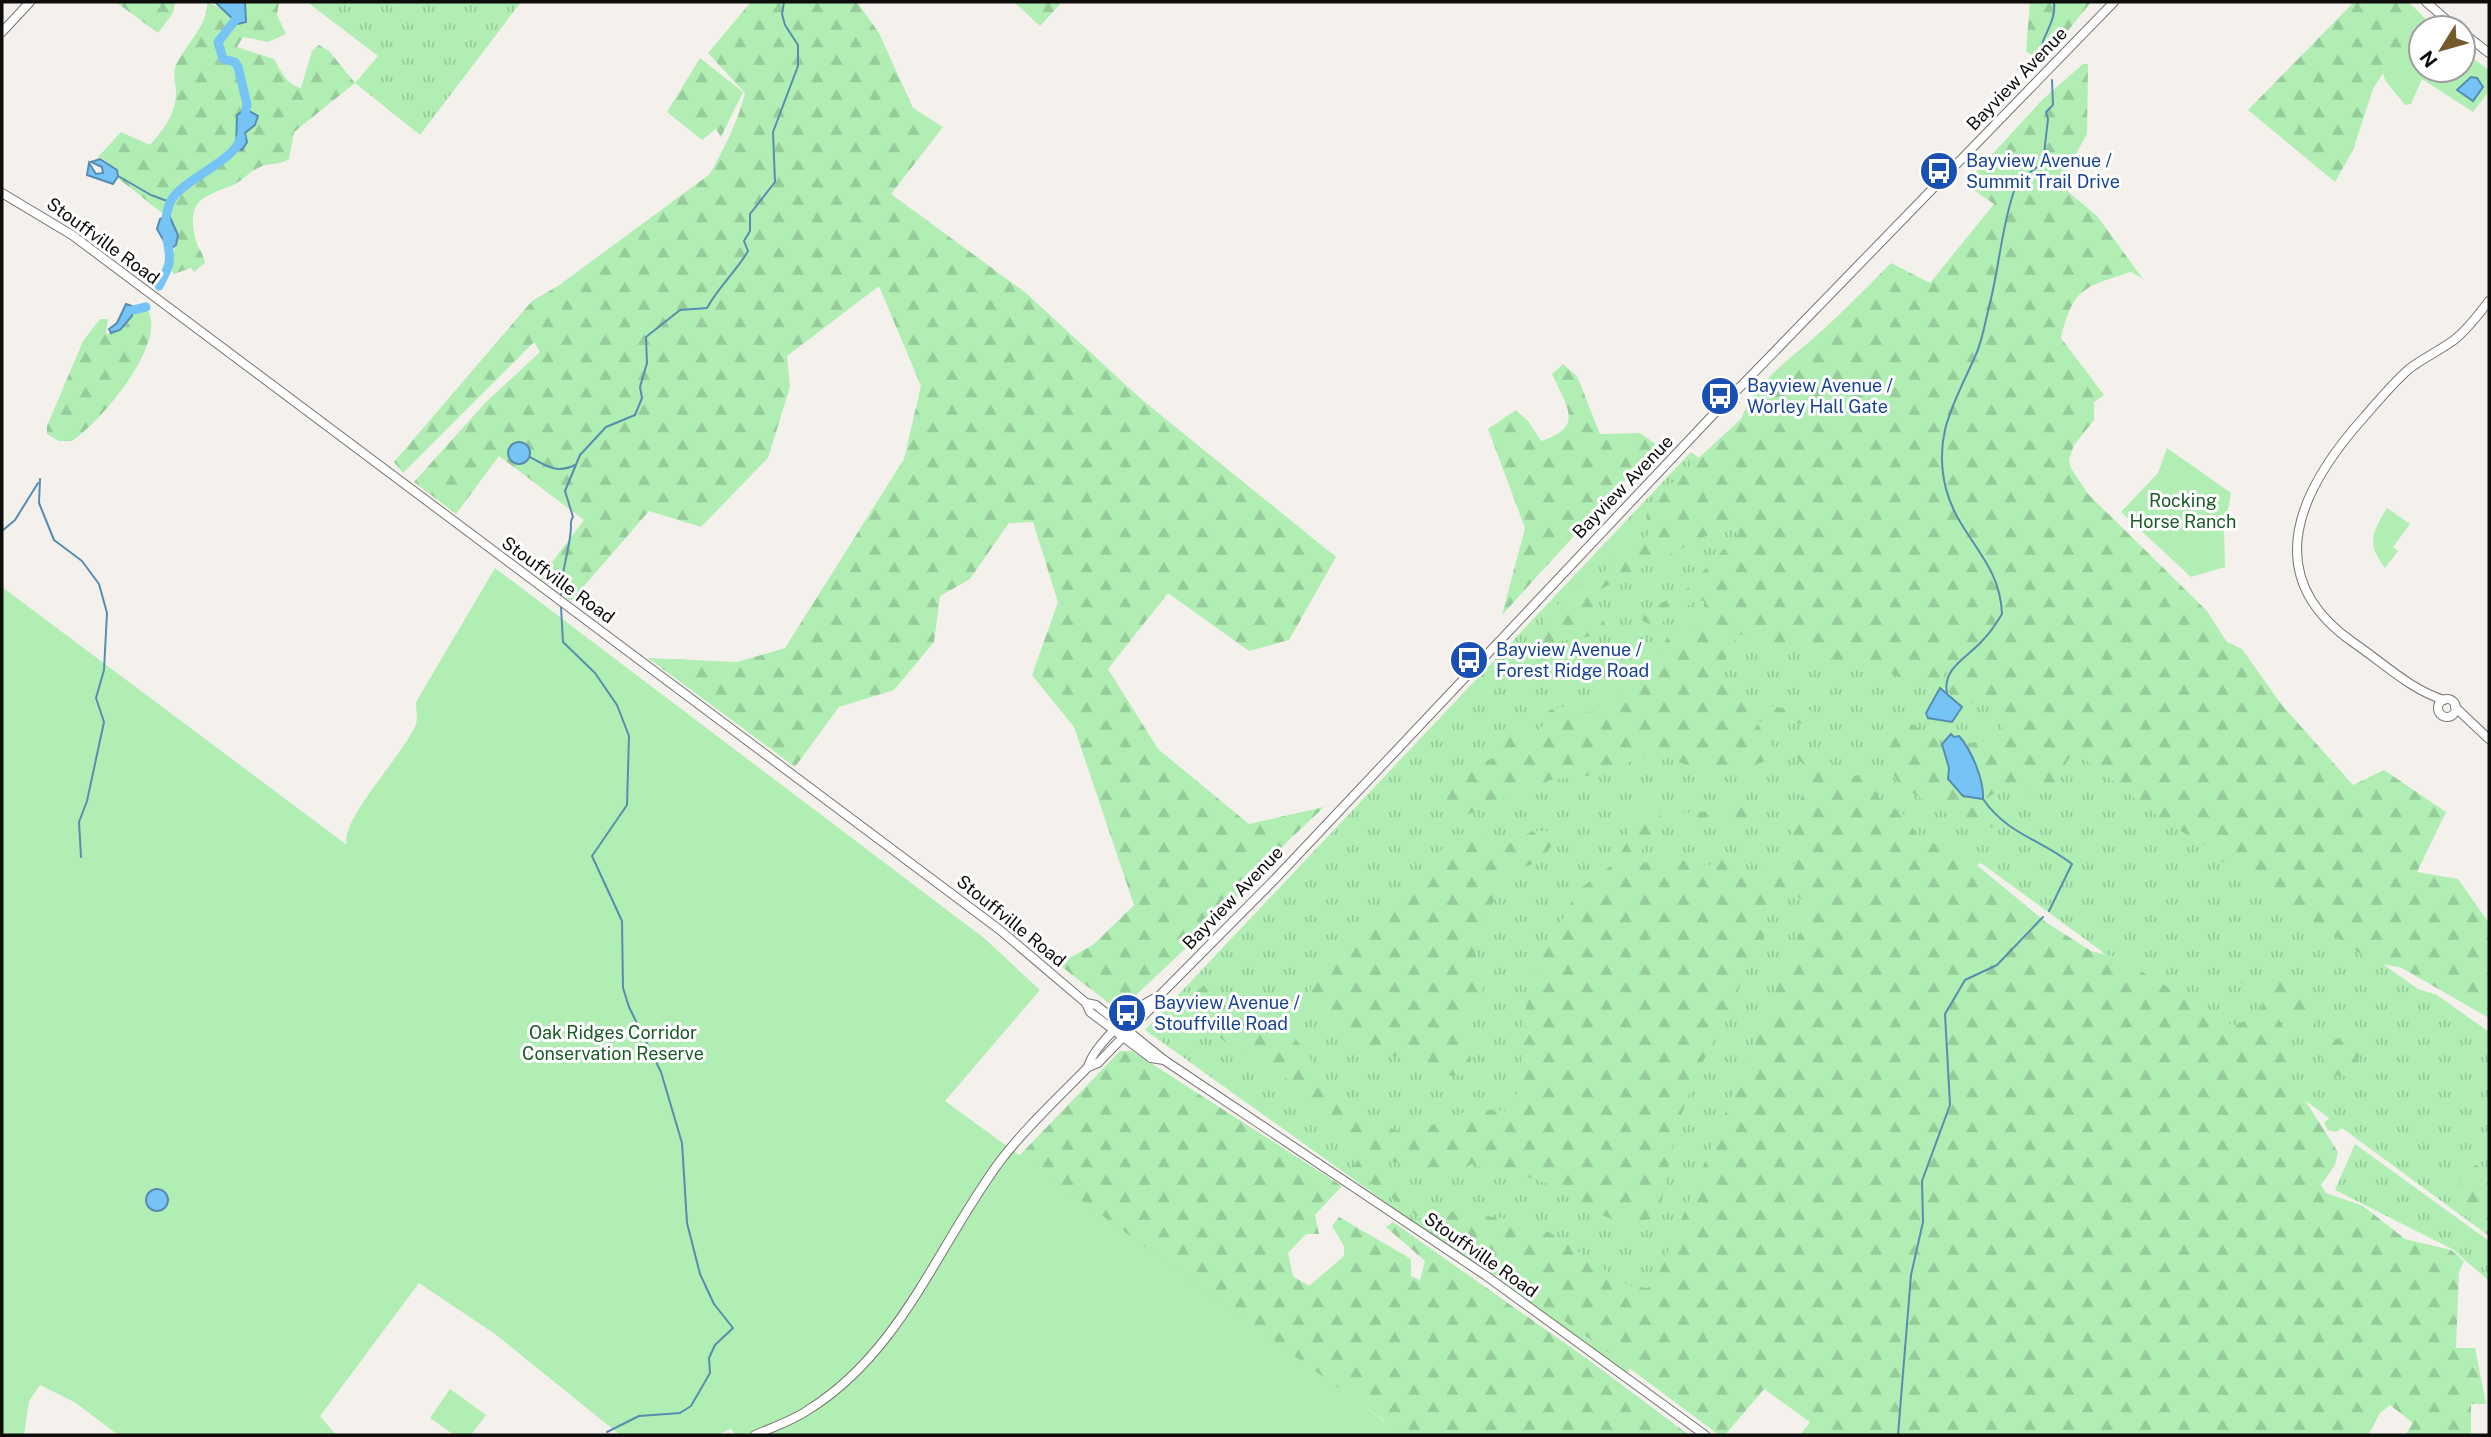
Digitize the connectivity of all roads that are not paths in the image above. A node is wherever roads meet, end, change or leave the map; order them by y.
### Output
1 (30, 2) edge
2 (2114, 2) edge
3 (2426, 2) edge
4 (2440, 14) edge
5 (2, 33) edge
6 (2, 193) edge
7 (2489, 301) edge
8 (2416, 687) junction
9 (2444, 700) junction
10 (2455, 708) junction
11 (2438, 709) junction
12 (2448, 717) junction
13 (2478, 731) junction
14 (2489, 739) edge
15 (1158, 997) junction
16 (1086, 1003) junction
17 (1122, 1024) junction
18 (1130, 1030) junction
19 (1115, 1031) junction
20 (1123, 1037) junction
21 (1164, 1060) junction
22 (1088, 1067) junction
23 (755, 1435) edge
24 (1705, 1435) edge

1 - 5 main road
2 - 15 main road, Bayview Avenue
3 - 4 main road
6 - 16 main road, Stouffville Road
7 - 8 main road
8 - 9 main road
8 - 11 main road
9 - 10 main road
9 - 11 main road
10 - 12 main road
10 - 13 main road
11 - 12 main road
12 - 13 main road
13 - 14 main road
15 - 17 main road, Bayview Avenue
15 - 18 main road, Bayview Avenue
16 - 17 main road, Stouffville Road
16 - 19 main road, Stouffville Road
17 - 18 main road, Stouffville Road
17 - 19 main road, Bayview Avenue
18 - 20 main road, Bayview Avenue
18 - 21 main road, Stouffville Road
19 - 20 main road, Stouffville Road
19 - 22 main road, Bayview Avenue
20 - 21 main road, Stouffville Road
20 - 22 main road, Bayview Avenue
21 - 24 main road, Stouffville Road
22 - 23 main road, Bayview Avenue

